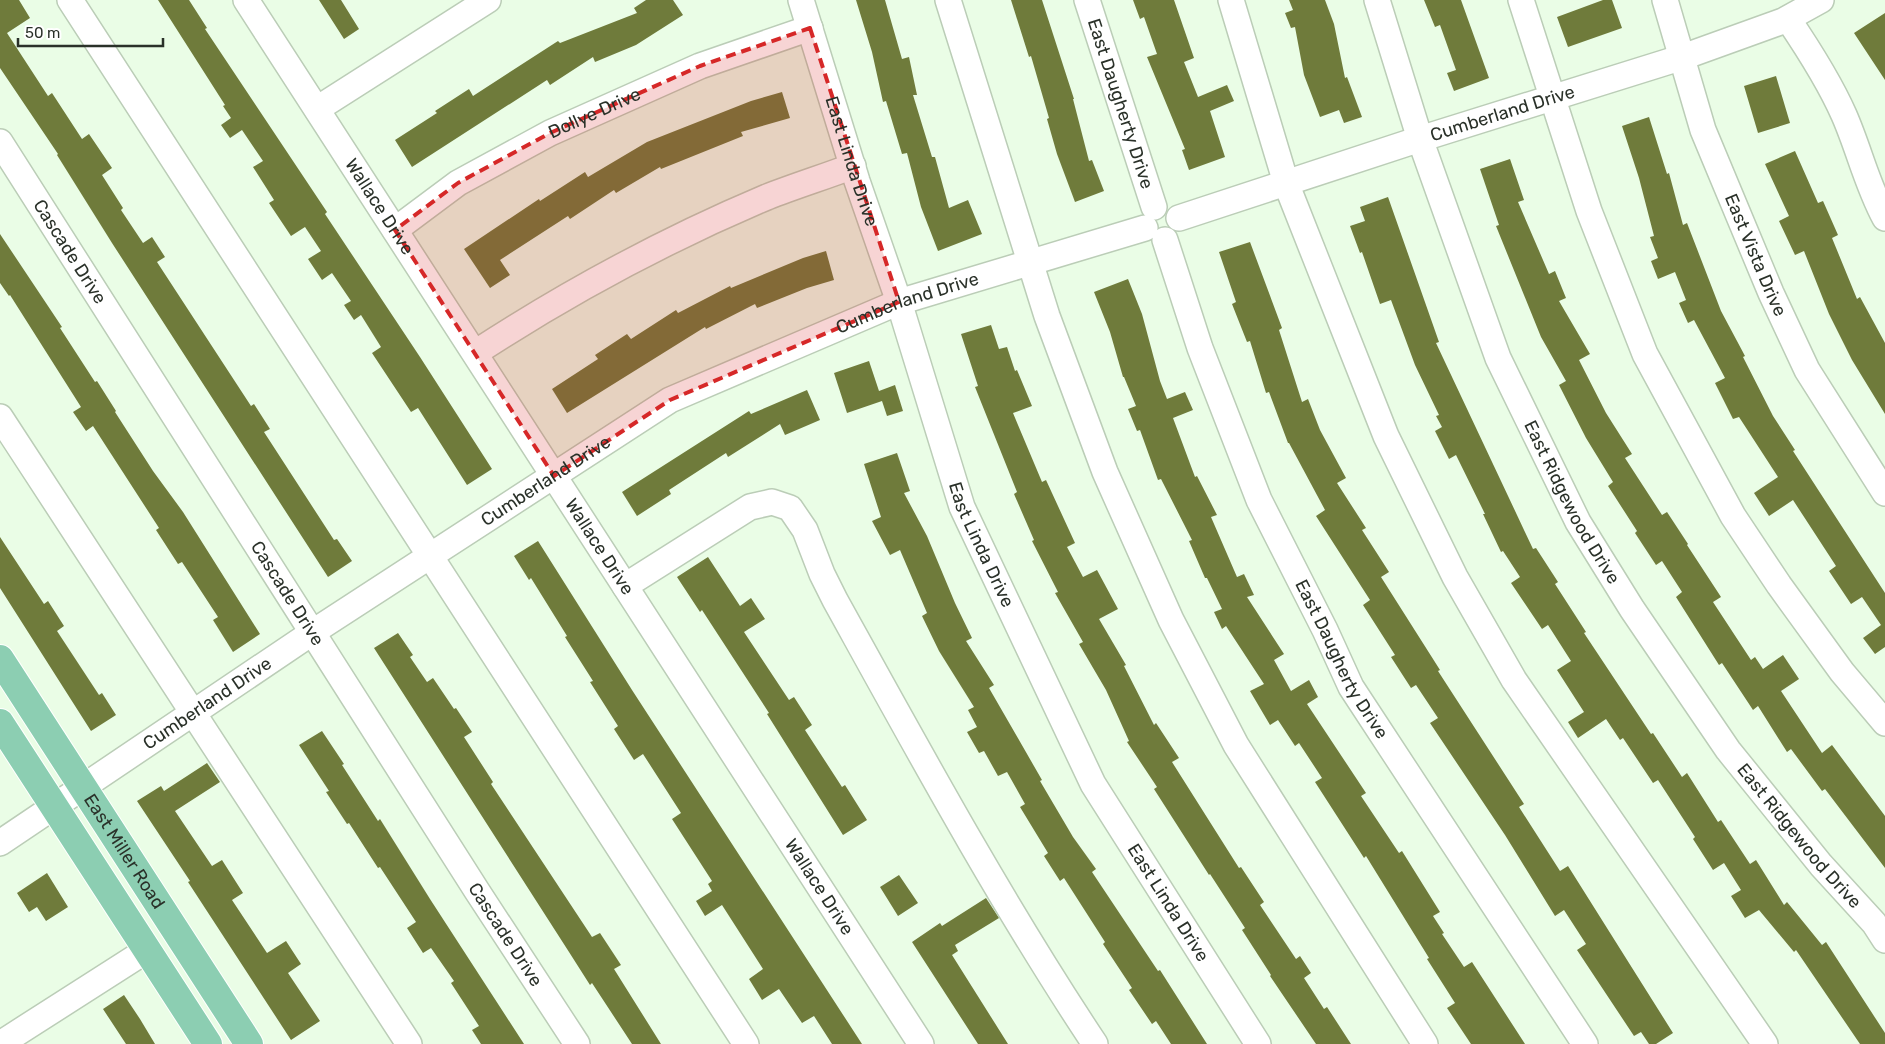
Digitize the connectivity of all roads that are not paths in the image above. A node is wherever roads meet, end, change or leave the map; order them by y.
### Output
1 (70, 0) edge
2 (246, 0) edge
3 (488, 0) edge
4 (801, 0) edge
5 (948, 0) edge
6 (1088, 0) edge
7 (1231, 0) edge
8 (1377, 0) edge
9 (1521, 0) edge
10 (1665, 0) edge
11 (1821, 0) edge
12 (1791, 11) edge
13 (810, 28) junction
14 (1683, 57) junction
15 (1551, 98) junction
16 (317, 109) junction
17 (1420, 138) junction
18 (0, 142) edge
19 (852, 166) junction
20 (1286, 183) junction
21 (1885, 218) edge
22 (1155, 225) junction
23 (395, 230) junction
24 (1030, 263) junction
25 (899, 302) junction
26 (475, 353) junction
27 (0, 417) edge
28 (554, 476) junction
29 (1885, 493) edge
30 (430, 556) junction
31 (625, 586) junction
32 (313, 632) junction
33 (0, 659) edge
34 (192, 713) junction
35 (1885, 722) edge
36 (0, 723) edge
37 (82, 787) junction
38 (54, 805) junction
39 (0, 843) edge
40 (1885, 940) edge
41 (147, 950) junction
42 (33, 1035) edge
43 (0, 1044) edge
44 (208, 1044) edge
45 (248, 1044) edge
46 (409, 1044) edge
47 (577, 1044) edge
48 (746, 1044) edge
49 (921, 1044) edge
50 (1095, 1044) edge
51 (1258, 1044) edge
52 (1425, 1044) edge
53 (1585, 1044) edge
54 (1765, 1044) edge

1 - 30 street
2 - 16 street, Wallace Drive
3 - 16 street
4 - 13 street, East Linda Drive
5 - 24 street
6 - 22 street, East Daugherty Drive
7 - 20 street
8 - 17 street, East Ridgewood Drive
9 - 15 street
10 - 14 street, East Vista Drive
11 - 12 street, Cumberland Drive
12 - 14 street, Cumberland Drive
12 - 21 street
13 - 19 street, East Linda Drive
13 - 23 street, Dollye Drive
14 - 15 street, Cumberland Drive
14 - 29 street, East Vista Drive
15 - 17 street, Cumberland Drive
15 - 35 street
16 - 23 street, Wallace Drive
17 - 20 street, Cumberland Drive
17 - 40 street, East Ridgewood Drive
18 - 32 street, Cascade Drive
19 - 25 street, East Linda Drive
19 - 26 street
20 - 22 street, Cumberland Drive
20 - 54 street
22 - 24 street, Cumberland Drive
22 - 53 street, East Daugherty Drive
23 - 26 street, Wallace Drive
24 - 25 street, Cumberland Drive
24 - 52 street
25 - 28 street, Cumberland Drive
25 - 51 street, East Linda Drive
26 - 28 street, Wallace Drive
27 - 34 street
28 - 30 street, Cumberland Drive
28 - 31 street, Wallace Drive
30 - 32 street, Cumberland Drive
30 - 48 street
31 - 49 street, Wallace Drive
31 - 50 street
32 - 34 street, Cumberland Drive
32 - 47 street, Cascade Drive
33 - 37 main road, East Miller Road
34 - 37 street, Cumberland Drive
34 - 46 street
36 - 38 main road, East Miller Road
37 - 38 street, Cumberland Drive
37 - 45 main road, East Miller Road
38 - 39 street, Cumberland Drive
38 - 41 main road, East Miller Road
41 - 42 street
41 - 44 main road, East Miller Road
42 - 43 street

